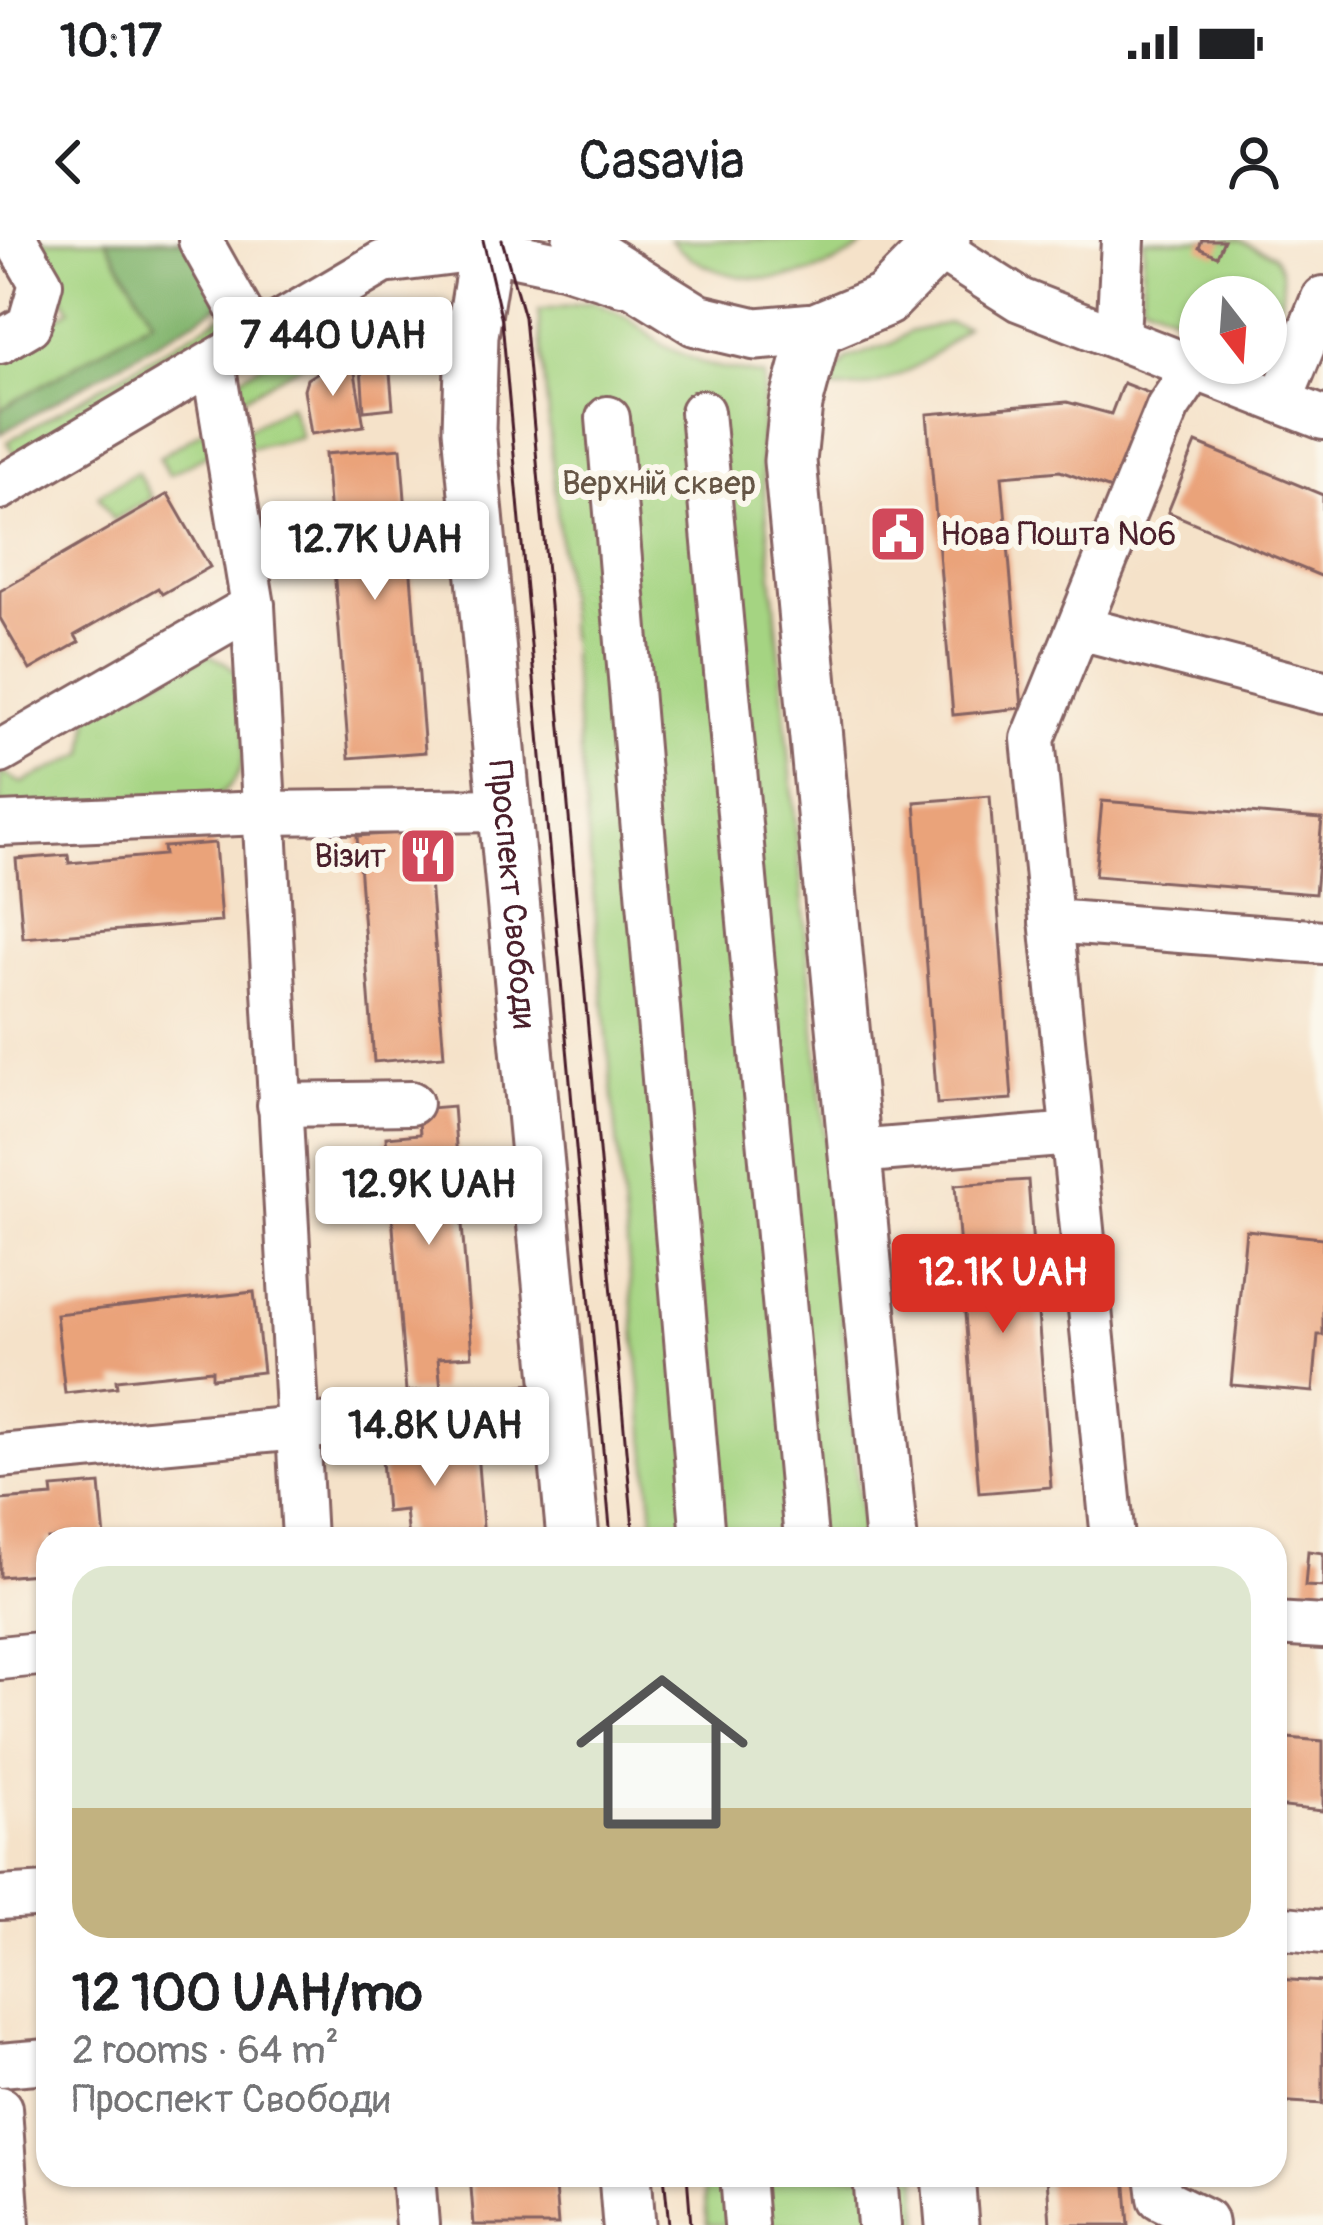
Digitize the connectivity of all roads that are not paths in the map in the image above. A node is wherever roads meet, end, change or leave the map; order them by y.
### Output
1 (16, 240) edge
2 (200, 240) edge
3 (579, 240) edge
4 (598, 240) edge
5 (1123, 240) edge
6 (485, 243) edge
7 (942, 244) edge
8 (645, 291) junction
9 (1323, 298) edge
10 (816, 329) junction
11 (1118, 337) junction
12 (256, 338) junction
13 (0, 343) edge
14 (1179, 361) edge
15 (213, 363) junction
16 (1184, 384) edge
17 (1239, 384) edge
18 (1281, 400) junction
19 (701, 412) dead end
20 (608, 418) dead end
21 (1323, 418) edge
22 (0, 488) edge
23 (254, 605) junction
24 (1079, 628) junction
25 (1323, 692) edge
26 (0, 752) edge
27 (506, 810) junction
28 (262, 813) junction
29 (0, 824) edge
30 (1051, 922) junction
31 (1323, 942) edge
32 (411, 1103) dead end
33 (279, 1105) junction
34 (1072, 1134) junction
35 (854, 1152) junction
36 (562, 1403) junction
37 (298, 1429) junction
38 (0, 1456) edge
39 (303, 1527) edge
40 (573, 1527) edge
41 (702, 1527) edge
42 (805, 1527) edge
43 (890, 1527) edge
44 (1112, 1527) edge
45 (1287, 1625) edge
46 (1323, 1628) edge
47 (36, 1654) edge
48 (0, 1658) edge
49 (36, 1895) edge
50 (0, 1898) edge
51 (1287, 1928) edge
52 (1323, 1932) edge
53 (36, 2062) edge
54 (0, 2065) edge
55 (0, 2108) edge
56 (414, 2187) edge
57 (626, 2187) edge
58 (743, 2187) edge
59 (876, 2187) edge
60 (949, 2187) edge
61 (1159, 2187) edge
62 (4, 2198) edge
63 (417, 2225) edge
64 (629, 2225) edge
65 (746, 2225) edge
66 (879, 2225) edge
67 (952, 2225) edge
68 (1206, 2225) edge

1 - 13 street
2 - 12 street
3 - 8 main road
4 - 8 main road
5 - 11 street
6 - 8 street
6 - 12 street
6 - 27 main road, Проспект Свободи
7 - 10 main road
7 - 11 street
8 - 10 main road
9 - 18 street
10 - 35 main road
11 - 14 street
12 - 15 street
15 - 22 street
15 - 23 street
16 - 24 street
17 - 18 street
18 - 21 street
19 - 42 street
20 - 41 street
23 - 26 street
23 - 28 street
24 - 25 street
24 - 30 street
27 - 28 street
27 - 36 main road, Проспект Свободи
28 - 29 street
28 - 33 street
30 - 31 street
30 - 34 street
32 - 33 street
33 - 37 street
34 - 35 street
34 - 44 street
35 - 43 main road
36 - 37 street
36 - 40 main road, Проспект Свободи
37 - 38 street
37 - 39 street
45 - 46 street
47 - 48 street
49 - 50 street
51 - 52 street
53 - 54 street
55 - 62 street
56 - 63 street
57 - 64 main road
58 - 65 street
59 - 66 street
60 - 67 main road
61 - 68 street

